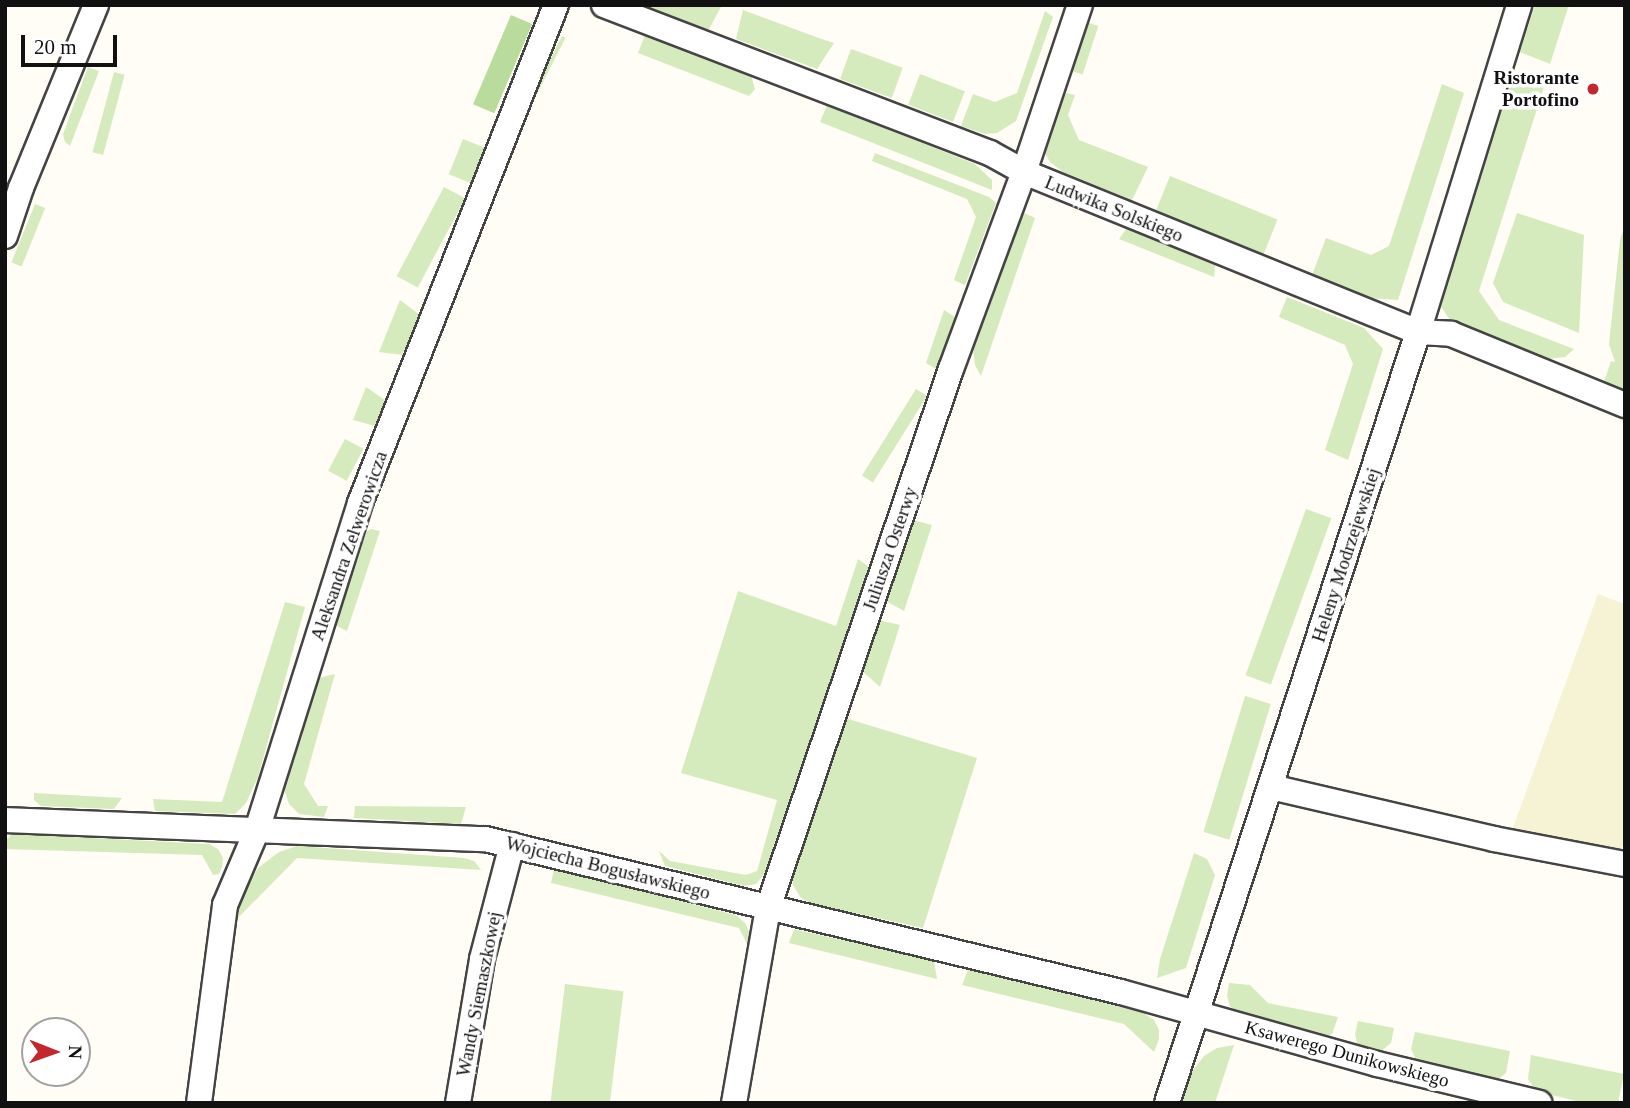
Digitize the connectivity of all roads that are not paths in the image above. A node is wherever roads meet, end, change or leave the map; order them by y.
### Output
1 (96, 5) edge
2 (556, 5) edge
3 (604, 5) edge
4 (1080, 5) edge
5 (1519, 5) edge
6 (1024, 172) junction
7 (5, 236) edge
8 (1418, 332) junction
9 (1625, 405) edge
10 (1271, 787) junction
11 (5, 820) edge
12 (257, 830) junction
13 (512, 845) junction
14 (1625, 864) edge
15 (768, 908) junction
16 (1196, 1015) junction
17 (199, 1103) edge
18 (458, 1103) edge
19 (734, 1103) edge
20 (1167, 1103) edge
21 (1539, 1103) edge

1 - 7 street
2 - 12 street, Aleksandra Zelwerowicza
3 - 6 street, Ludwika Solskiego
4 - 6 street, Juliusza Osterwy
5 - 8 street, Heleny Modrzejewskiej
6 - 8 street, Ludwika Solskiego
6 - 15 street, Juliusza Osterwy
8 - 9 street, Ludwika Solskiego
8 - 10 street, Heleny Modrzejewskiej
10 - 14 street
10 - 16 street, Heleny Modrzejewskiej
11 - 12 street, Wojciecha Bogusławskiego
12 - 13 street, Wojciecha Bogusławskiego
12 - 17 street, Aleksandra Zelwerowicza
13 - 15 street, Wojciecha Bogusławskiego
13 - 18 street, Wandy Siemaszkowej
15 - 16 street, Wojciecha Bogusławskiego
15 - 19 street, Juliusza Osterwy
16 - 20 street, Heleny Modrzejewskiej
16 - 21 street, Ksawerego Dunikowskiego

